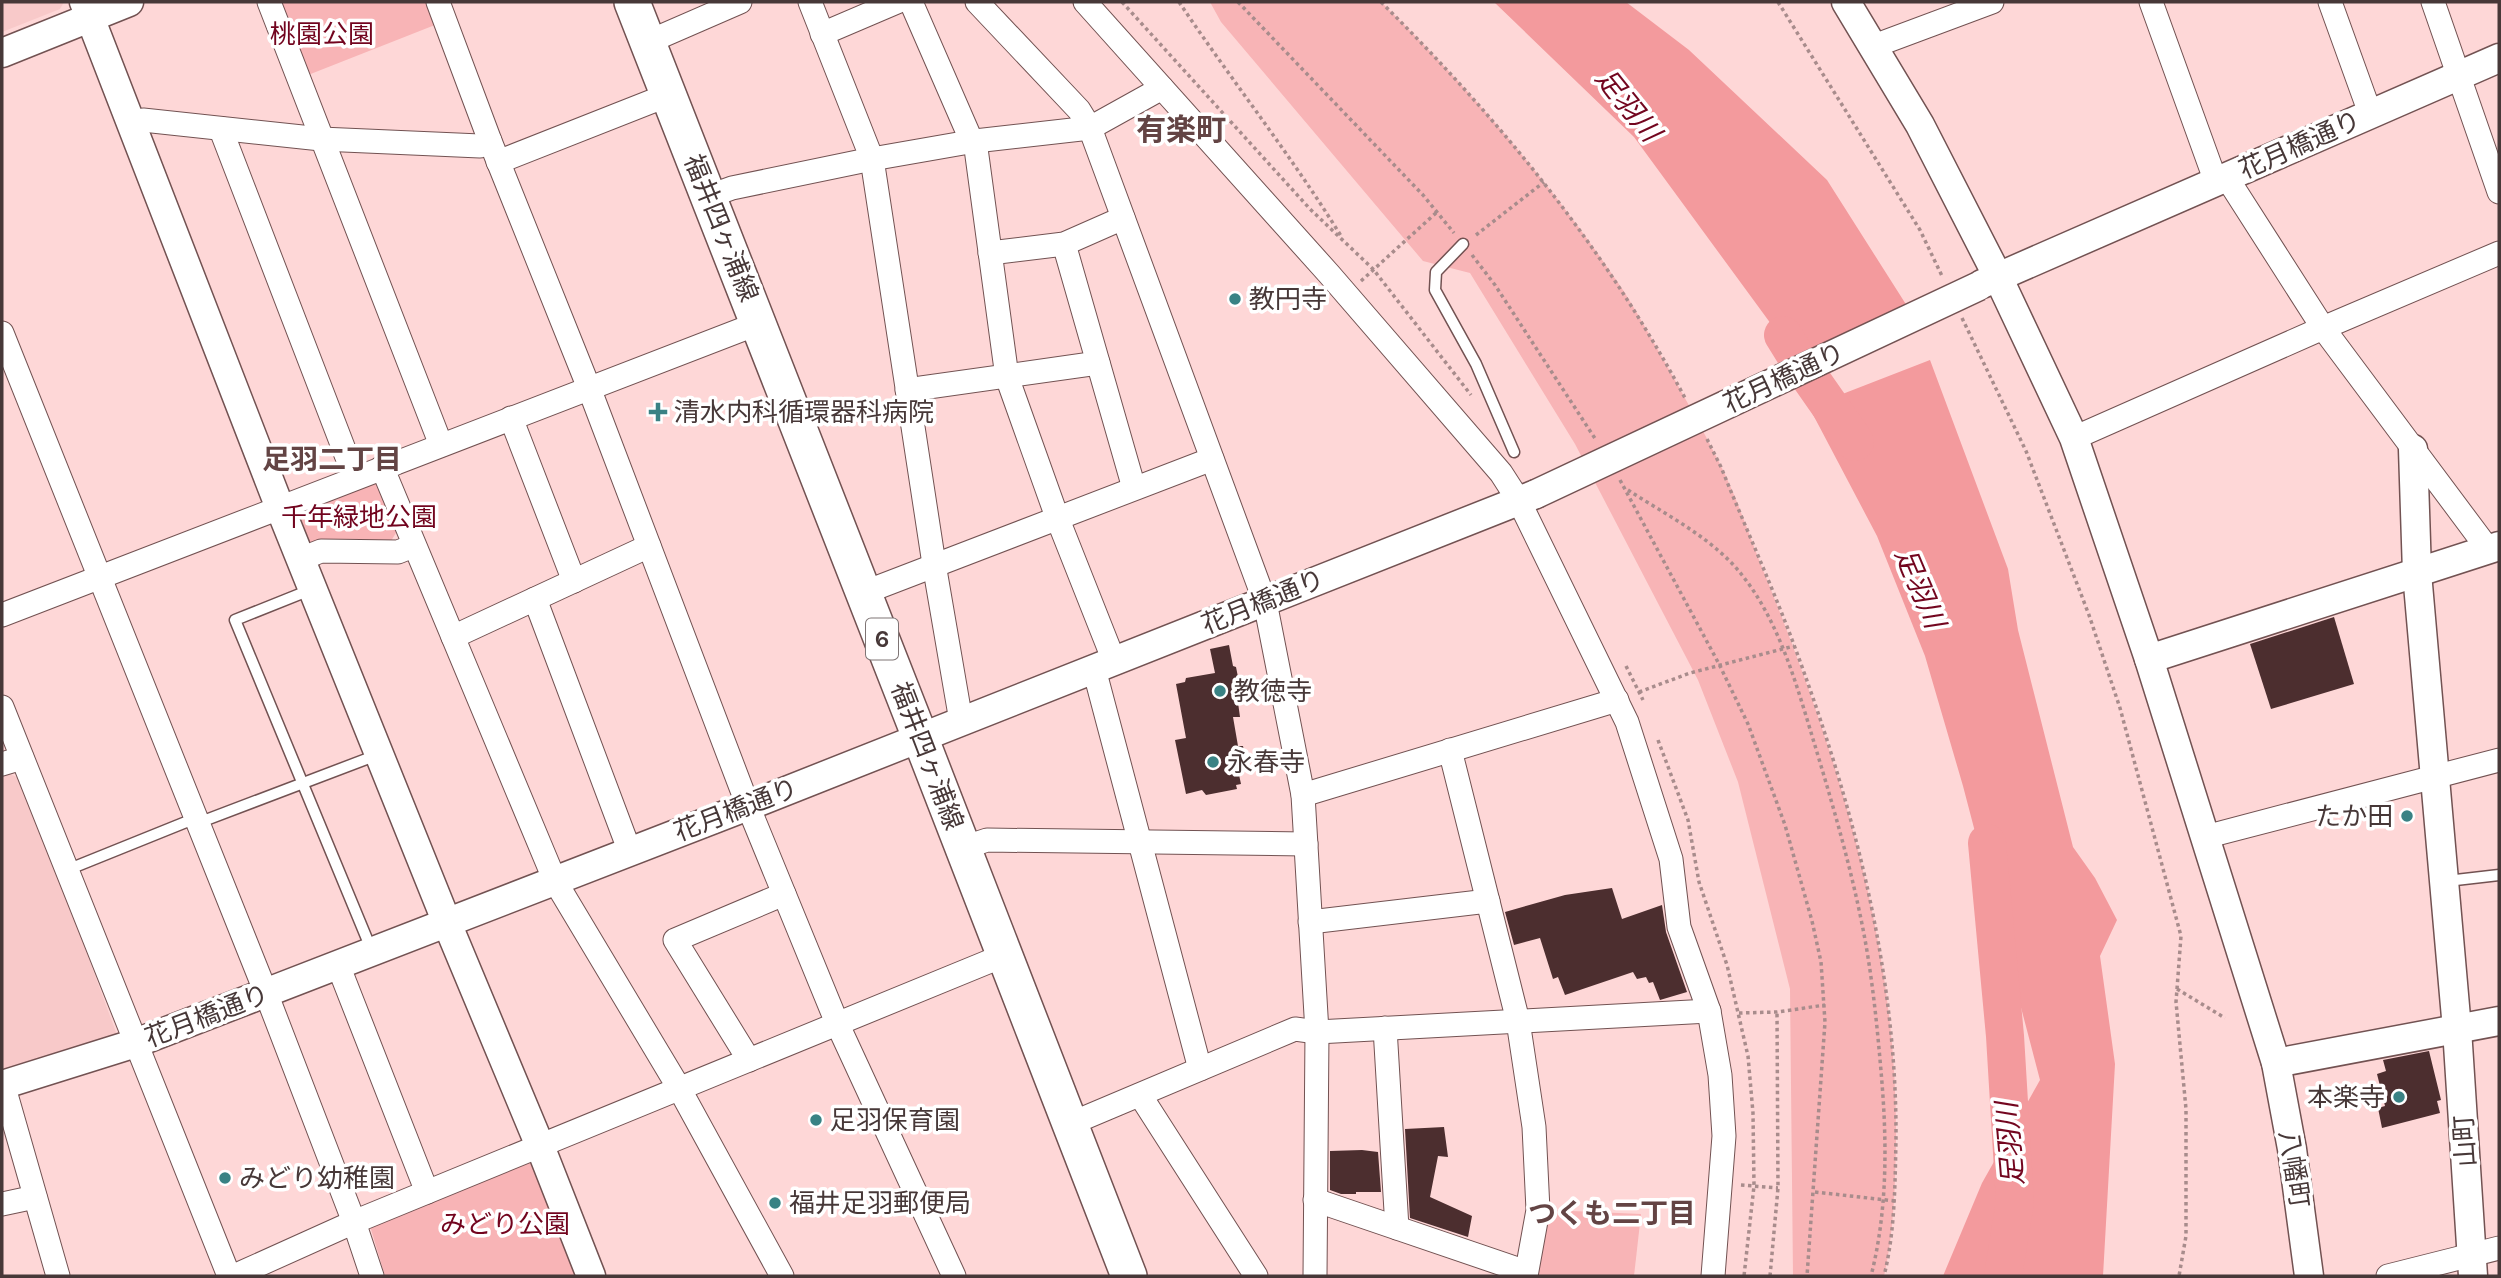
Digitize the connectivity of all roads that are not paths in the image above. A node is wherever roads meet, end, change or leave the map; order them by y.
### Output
1 (129, 2) edge
2 (269, 2) edge
3 (438, 2) edge
4 (632, 2) edge
5 (740, 2) edge
6 (810, 2) edge
7 (897, 2) edge
8 (911, 2) edge
9 (977, 2) edge
10 (1085, 2) edge
11 (1846, 2) edge
12 (1992, 2) edge
13 (2151, 2) edge
14 (2330, 2) edge
15 (2433, 2) edge
16 (87, 10) edge
17 (822, 34) junction
18 (648, 42) junction
19 (1874, 46) junction
20 (2, 53) edge
21 (2499, 58) edge
22 (2458, 76) junction
23 (1162, 88) junction
24 (668, 95) junction
25 (2370, 113) junction
26 (131, 125) junction
27 (1090, 128) junction
28 (223, 129) junction
29 (321, 139) junction
30 (973, 141) junction
31 (494, 151) junction
32 (872, 159) junction
33 (2222, 180) junction
34 (2499, 192) edge
35 (710, 196) junction
36 (1123, 218) junction
37 (1064, 244) junction
38 (1463, 244) road end
39 (990, 253) junction
40 (2499, 253) edge
41 (1988, 281) junction
42 (759, 323) junction
43 (2323, 328) junction
44 (2, 333) edge
45 (1098, 363) junction
46 (1007, 377) junction
47 (12, 387) edge
48 (589, 388) junction
49 (907, 390) junction
50 (511, 418) junction
51 (2074, 438) junction
52 (441, 445) junction
53 (2413, 449) junction
54 (1514, 452) dead end
55 (1212, 459) junction
56 (382, 467) junction
57 (355, 478) junction
58 (1133, 488) junction
59 (1527, 498) junction
60 (280, 508) junction
61 (1057, 517) junction
62 (413, 546) junction
63 (649, 546) junction
64 (2494, 548) edge
65 (300, 559) junction
66 (934, 564) junction
67 (2417, 572) junction
68 (99, 577) junction
69 (575, 580) junction
70 (313, 589) junction
71 (863, 593) junction
72 (535, 599) junction
73 (1265, 601) junction
74 (2, 615) edge
75 (453, 637) junction
76 (2149, 659) junction
77 (1104, 665) junction
78 (1616, 700) junction
79 (2, 707) edge
80 (961, 721) junction
81 (920, 737) junction
82 (1450, 750) junction
83 (379, 754) junction
84 (2499, 760) edge
85 (12, 761) edge
86 (2435, 777) junction
87 (303, 784) junction
88 (1303, 795) junction
89 (748, 806) junction
90 (197, 820) junction
91 (2205, 836) junction
92 (1140, 842) junction
93 (1306, 844) junction
94 (963, 848) junction
95 (630, 852) junction
96 (67, 870) junction
97 (2499, 875) edge
98 (555, 881) junction
99 (2444, 882) junction
100 (784, 894) junction
101 (1488, 901) junction
102 (1310, 922) junction
103 (447, 923) junction
104 (373, 952) junction
105 (1005, 955) junction
106 (338, 965) junction
107 (266, 993) junction
108 (1709, 1011) junction
109 (1517, 1021) junction
110 (2499, 1021) edge
111 (836, 1023) junction
112 (1385, 1028) junction
113 (2457, 1029) junction
114 (1317, 1032) junction
115 (136, 1043) junction
116 (749, 1060) junction
117 (2276, 1063) junction
118 (1200, 1069) junction
119 (2, 1085) edge
120 (679, 1088) junction
121 (1140, 1095) junction
122 (1070, 1124) junction
123 (540, 1146) junction
124 (427, 1192) junction
125 (35, 1197) junction
126 (1315, 1200) junction
127 (2, 1204) edge
128 (354, 1223) junction
129 (1397, 1228) junction
130 (2482, 1259) edge
131 (1526, 1274) edge
132 (58, 1276) edge
133 (232, 1276) edge
134 (372, 1276) edge
135 (591, 1276) edge
136 (782, 1276) edge
137 (954, 1276) edge
138 (1129, 1276) edge
139 (1256, 1276) edge
140 (1315, 1276) edge
141 (1713, 1276) edge
142 (2309, 1276) edge
143 (2388, 1276) edge

1 - 16 street
2 - 29 street
3 - 31 street
4 - 18 main road, 福井四ヶ浦線 / 6
5 - 18 street
6 - 17 street
7 - 17 street
8 - 30 street
9 - 27 street
10 - 23 street
11 - 19 street, 八幡町
12 - 19 street
13 - 33 street
14 - 25 street
15 - 22 street
16 - 20 street
16 - 26 street
17 - 32 street
18 - 24 main road, 福井四ヶ浦線 / 6
19 - 41 street, 八幡町
21 - 22 street, 花月橋通り
22 - 25 street, 花月橋通り
22 - 34 street
23 - 27 street
23 - 59 street
24 - 31 street
24 - 35 main road, 福井四ヶ浦線 / 6
25 - 33 street, 花月橋通り
26 - 28 street
26 - 60 street
27 - 30 street
27 - 36 street
28 - 29 street
28 - 57 street
29 - 31 street
29 - 52 street
30 - 32 street
30 - 39 street
31 - 48 street
32 - 35 street
32 - 49 street
33 - 41 street, 花月橋通り
33 - 43 street
35 - 42 main road, 福井四ヶ浦線 / 6
36 - 37 street
36 - 55 street
37 - 39 street
37 - 45 street
38 - 54 lane
39 - 46 street
40 - 43 street
41 - 51 street, 八幡町
41 - 59 street, 花月橋通り, bridge
42 - 48 street
42 - 71 main road, 福井四ヶ浦線 / 6
43 - 51 street
43 - 53 street
44 - 47 street
45 - 46 street
45 - 58 street
46 - 49 street
46 - 61 street
47 - 68 street
48 - 50 street
48 - 63 street
49 - 66 street
50 - 52 street
50 - 69 street
51 - 76 street, 八幡町
52 - 56 street
53 - 64 street
53 - 67 street, 山町
55 - 58 street
55 - 73 street
56 - 57 street
56 - 62 street
57 - 60 street
58 - 61 street
59 - 73 street, 花月橋通り
59 - 78 street
60 - 65 street
60 - 68 street
61 - 66 street
61 - 77 street
62 - 65 street
62 - 75 street
63 - 69 street
63 - 89 street
64 - 67 street
65 - 70 street
66 - 71 street
66 - 80 street
67 - 76 street
67 - 86 street, 山町
68 - 74 street
68 - 90 street
69 - 72 street
70 - 83 street
70 - 87 lane
71 - 81 main road, 福井四ヶ浦線 / 6
72 - 75 street
72 - 95 street
73 - 77 street, 花月橋通り
73 - 88 street
75 - 98 street
76 - 91 street, 八幡町
77 - 80 street, 花月橋通り
77 - 92 street
78 - 82 street
78 - 108 street
79 - 85 street
80 - 81 street, 花月橋通り
81 - 89 street, 花月橋通り
81 - 94 main road, 福井四ヶ浦線 / 6
82 - 88 street
82 - 101 street
83 - 87 lane
83 - 103 street
84 - 86 street
85 - 96 street
86 - 91 street
86 - 99 street, 山町
87 - 90 lane
87 - 104 lane
88 - 93 street
89 - 95 street, 花月橋通り
89 - 100 street
90 - 96 lane
90 - 107 street
91 - 117 street, 八幡町
92 - 93 street
92 - 94 street
92 - 118 street
93 - 102 street
94 - 105 main road, 福井四ヶ浦線 / 6
95 - 98 street, 花月橋通り
96 - 115 street
97 - 99 lane
98 - 103 street, 花月橋通り
98 - 120 street
99 - 113 street, 山町
100 - 111 street
100 - 116 street
101 - 102 street
101 - 109 street
102 - 114 street
103 - 104 street, 花月橋通り
103 - 123 street
104 - 106 street, 花月橋通り
105 - 111 street
105 - 122 main road, 福井四ヶ浦線 / 6
106 - 107 street, 花月橋通り
106 - 124 street
107 - 115 street, 花月橋通り
107 - 128 street
108 - 109 street
108 - 141 street
109 - 112 street
109 - 131 street
110 - 113 street
111 - 116 street
111 - 137 street
112 - 114 street
112 - 129 street
113 - 117 street
113 - 130 street, 山町
114 - 118 street
114 - 126 street
115 - 119 street, 花月橋通り
115 - 133 street
116 - 120 street
117 - 142 street, 八幡町
118 - 121 street
119 - 125 street
120 - 123 street
120 - 136 street
121 - 122 street
121 - 139 street
122 - 138 main road, 福井四ヶ浦線 / 6
123 - 124 street
123 - 135 street
124 - 128 street
125 - 127 street
125 - 132 street
126 - 129 street
126 - 140 street
128 - 133 street
128 - 134 street
129 - 131 street
130 - 143 street

